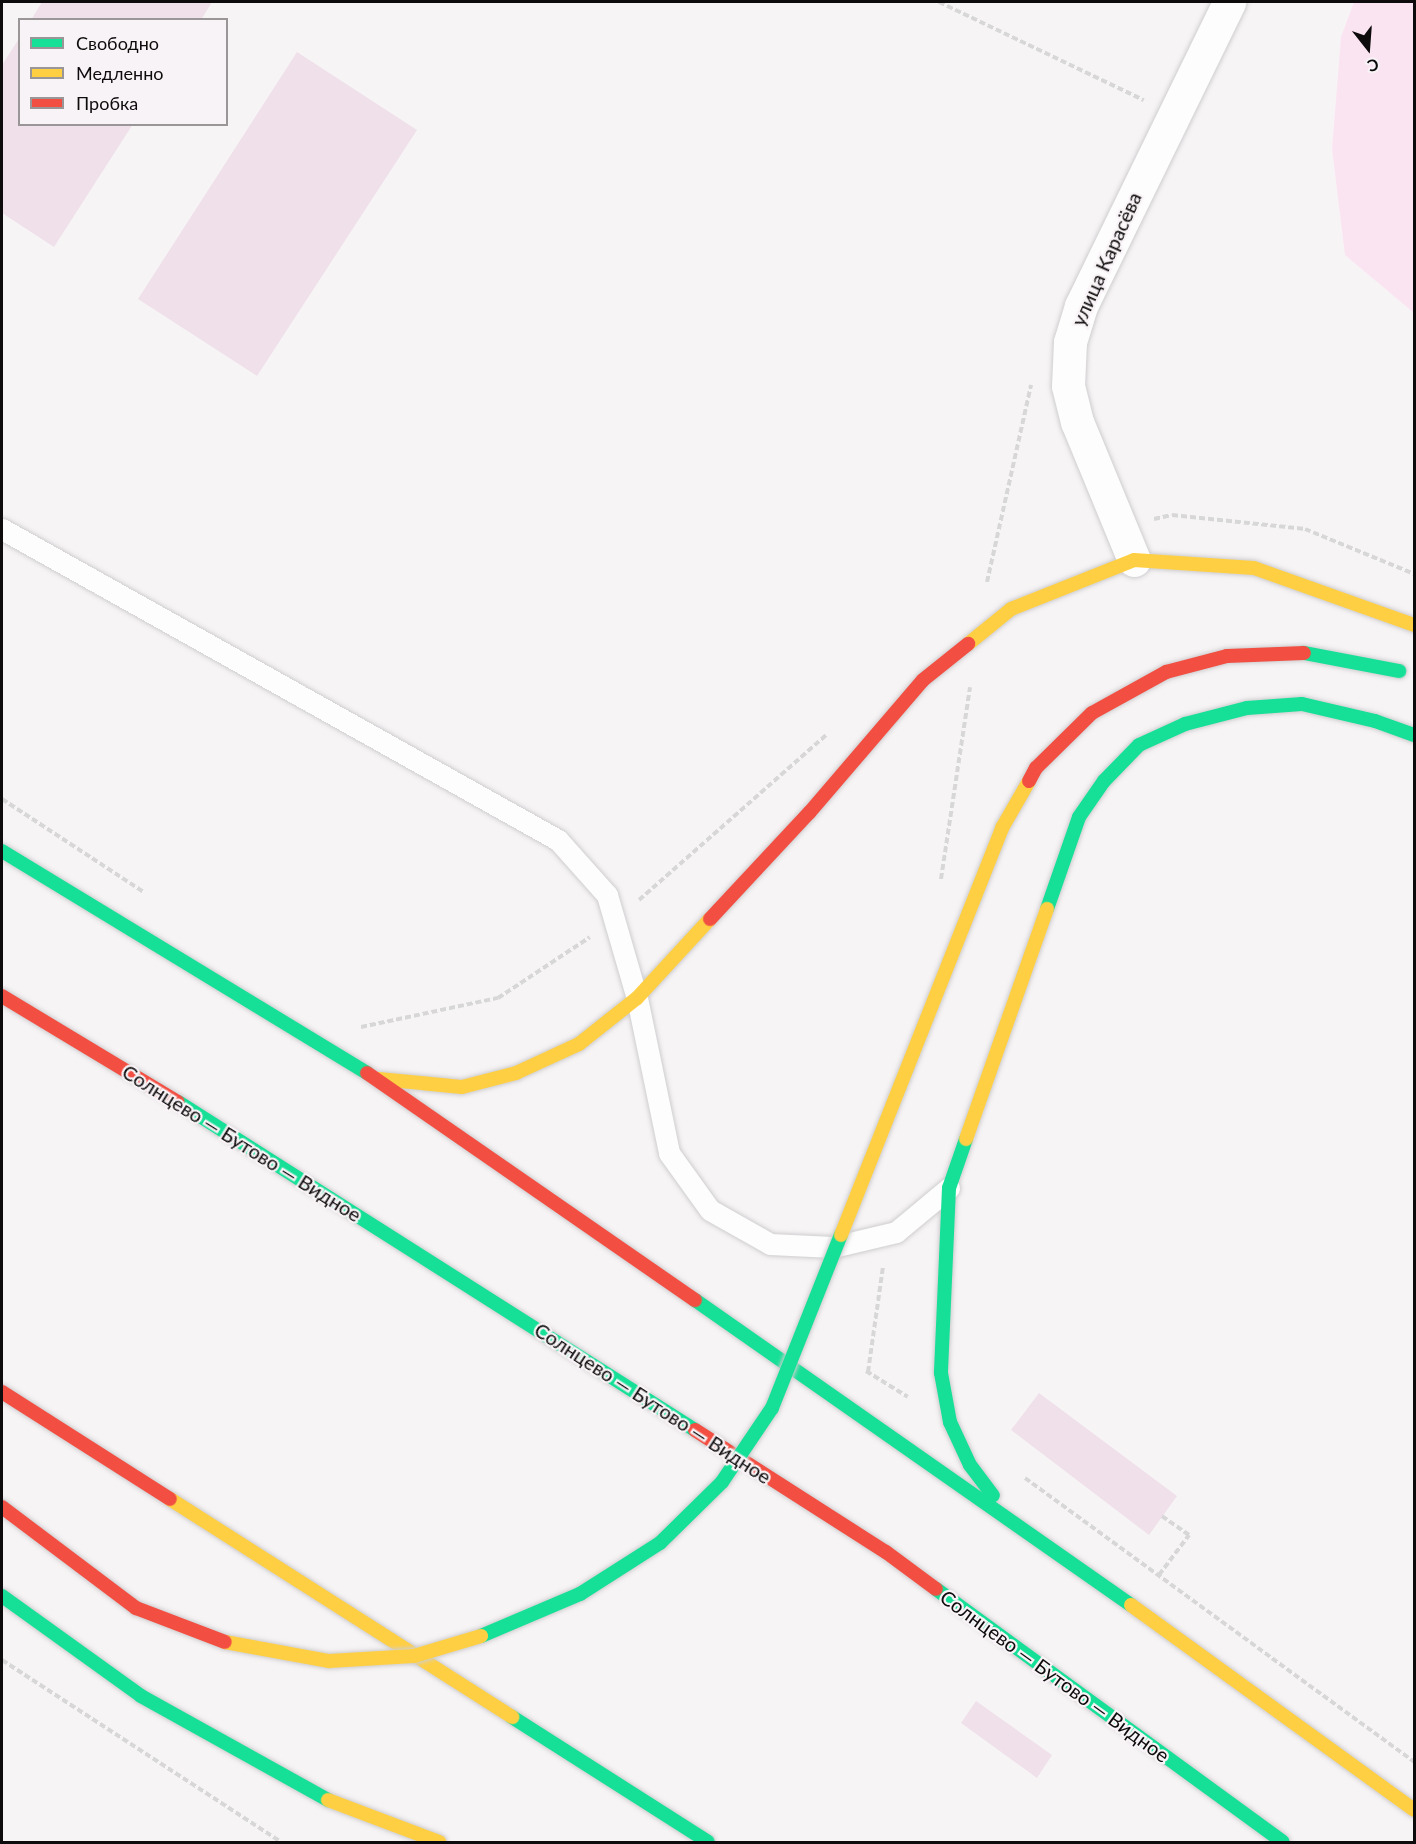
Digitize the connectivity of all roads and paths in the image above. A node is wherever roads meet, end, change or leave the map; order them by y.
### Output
1 (939, 2) edge
2 (1229, 2) edge
3 (1175, 111) junction
4 (1032, 381) dead end
5 (2, 529) edge
6 (1134, 560) junction
7 (1414, 625) edge
8 (978, 636) junction
9 (1414, 676) edge
10 (835, 727) dead end
11 (1414, 735) edge
12 (2, 851) edge
13 (941, 882) dead end
14 (615, 921) junction
15 (2, 996) edge
16 (638, 998) junction
17 (351, 1029) dead end
18 (375, 1079) junction
19 (949, 1188) junction
20 (888, 1233) junction
21 (868, 1372) dead end
22 (2, 1392) edge
23 (2, 1507) edge
24 (1162, 1516) dead end
25 (1011, 1518) junction
26 (1159, 1575) dead end
27 (2, 1596) edge
28 (2, 1660) edge
29 (1414, 1809) edge
30 (281, 1842) edge
31 (439, 1842) edge
32 (708, 1842) edge
33 (1282, 1842) edge

1 - 3 path
2 - 3 street, улица Карасёва
3 - 6 street, улица Карасёва
4 - 8 path
5 - 14 lane
6 - 7 main road
6 - 8 main road
8 - 13 path
8 - 16 main road
9 - 23 main road, bridge
10 - 14 path
11 - 19 main road
12 - 18 main road
14 - 16 lane
14 - 17 path
15 - 33 main road, Солнцево — Бутово — Видное
16 - 18 main road
16 - 20 lane
18 - 25 main road
19 - 20 lane
19 - 25 main road
20 - 21 path
22 - 32 main road
24 - 26 path
25 - 29 main road
27 - 31 main road
28 - 30 path

